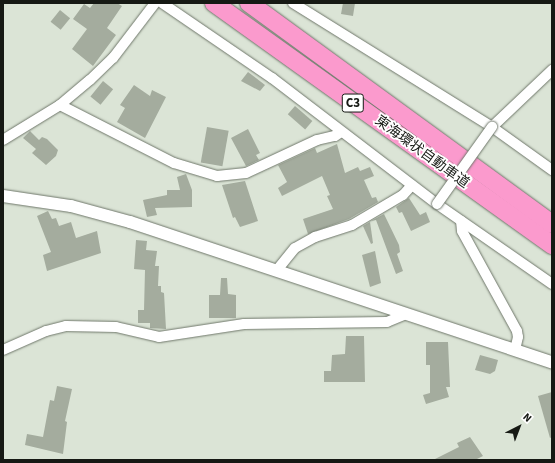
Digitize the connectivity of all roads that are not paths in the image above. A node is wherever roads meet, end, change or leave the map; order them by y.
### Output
1 (155, 3) edge
2 (162, 3) edge
3 (214, 3) edge
4 (249, 3) edge
5 (293, 3) edge
6 (552, 70) edge
7 (60, 106) junction
8 (492, 127) junction
9 (341, 132) junction
10 (3, 140) edge
11 (552, 170) edge
12 (412, 185) junction
13 (3, 196) edge
14 (437, 204) junction
15 (460, 221) junction
16 (552, 224) edge
17 (552, 245) edge
18 (277, 270) junction
19 (552, 284) edge
20 (406, 314) junction
21 (3, 350) edge
22 (515, 350) junction
23 (551, 361) edge

1 - 7 street
2 - 9 street
3 - 17 highway, 東海環状自動車道 / C3
4 - 16 highway, 東海環状自動車道 / C3
5 - 8 street
6 - 8 street
7 - 9 street
7 - 10 street
8 - 11 street
8 - 14 street, bridge
9 - 12 street
12 - 14 street
12 - 18 street
13 - 18 street
14 - 15 street
15 - 19 street
15 - 22 street
18 - 20 street
20 - 21 street
20 - 22 street
22 - 23 street

